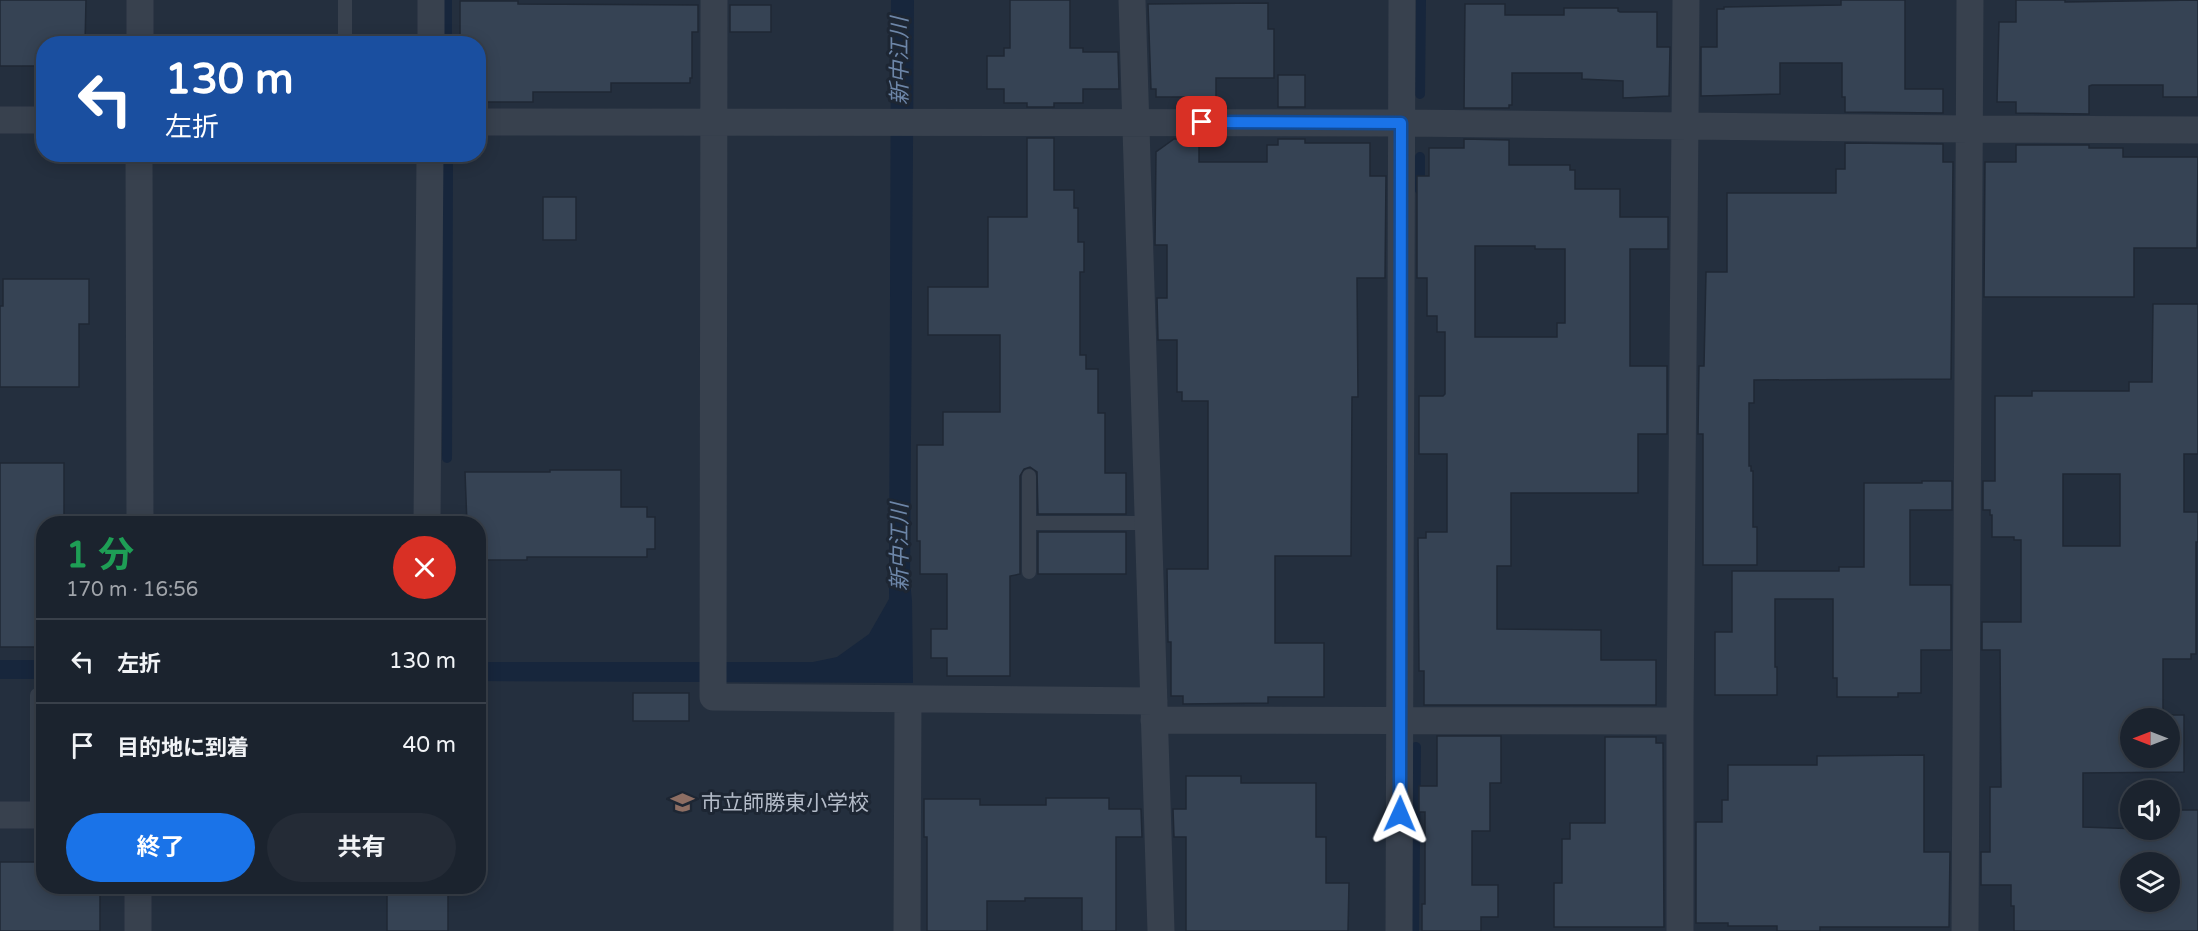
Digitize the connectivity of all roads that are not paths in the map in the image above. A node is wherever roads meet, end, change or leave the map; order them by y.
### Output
1 (140, 0) edge
2 (345, 0) edge
3 (431, 0) edge
4 (714, 0) edge
5 (1132, 0) edge
6 (1402, 0) edge
7 (1686, 0) edge
8 (1970, 0) edge
9 (140, 36) edge
10 (345, 36) edge
11 (431, 36) edge
12 (0, 120) edge
13 (36, 120) edge
14 (713, 121) junction
15 (486, 122) edge
16 (1136, 122) junction
17 (1401, 123) junction
18 (1684, 125) junction
19 (1968, 129) junction
20 (2198, 130) edge
21 (139, 162) edge
22 (430, 162) edge
23 (1029, 476) dead end
24 (140, 516) edge
25 (427, 516) edge
26 (1029, 523) junction
27 (1149, 523) junction
28 (1029, 572) dead end
29 (908, 699) junction
30 (1154, 710) junction
31 (1401, 720) junction
32 (1680, 721) junction
33 (0, 815) edge
34 (36, 815) edge
35 (138, 894) edge
36 (138, 931) edge
37 (908, 931) edge
38 (1161, 931) edge
39 (1399, 931) edge
40 (1680, 931) edge
41 (1965, 931) edge

1 - 9 street
2 - 10 lane
3 - 11 street
4 - 14 street
5 - 16 street
6 - 17 street
7 - 18 street
8 - 19 street
12 - 13 street
14 - 15 street
14 - 16 street
14 - 29 street
16 - 17 street
16 - 27 street
17 - 18 street
17 - 31 street
18 - 19 street
18 - 32 street
19 - 20 street
19 - 41 street
21 - 24 street
22 - 25 street
23 - 26 lane
26 - 27 lane
26 - 28 lane
27 - 30 street
29 - 30 street
29 - 37 street
30 - 31 street
30 - 38 street
31 - 32 street
31 - 39 street
32 - 40 street
33 - 34 street
35 - 36 street

